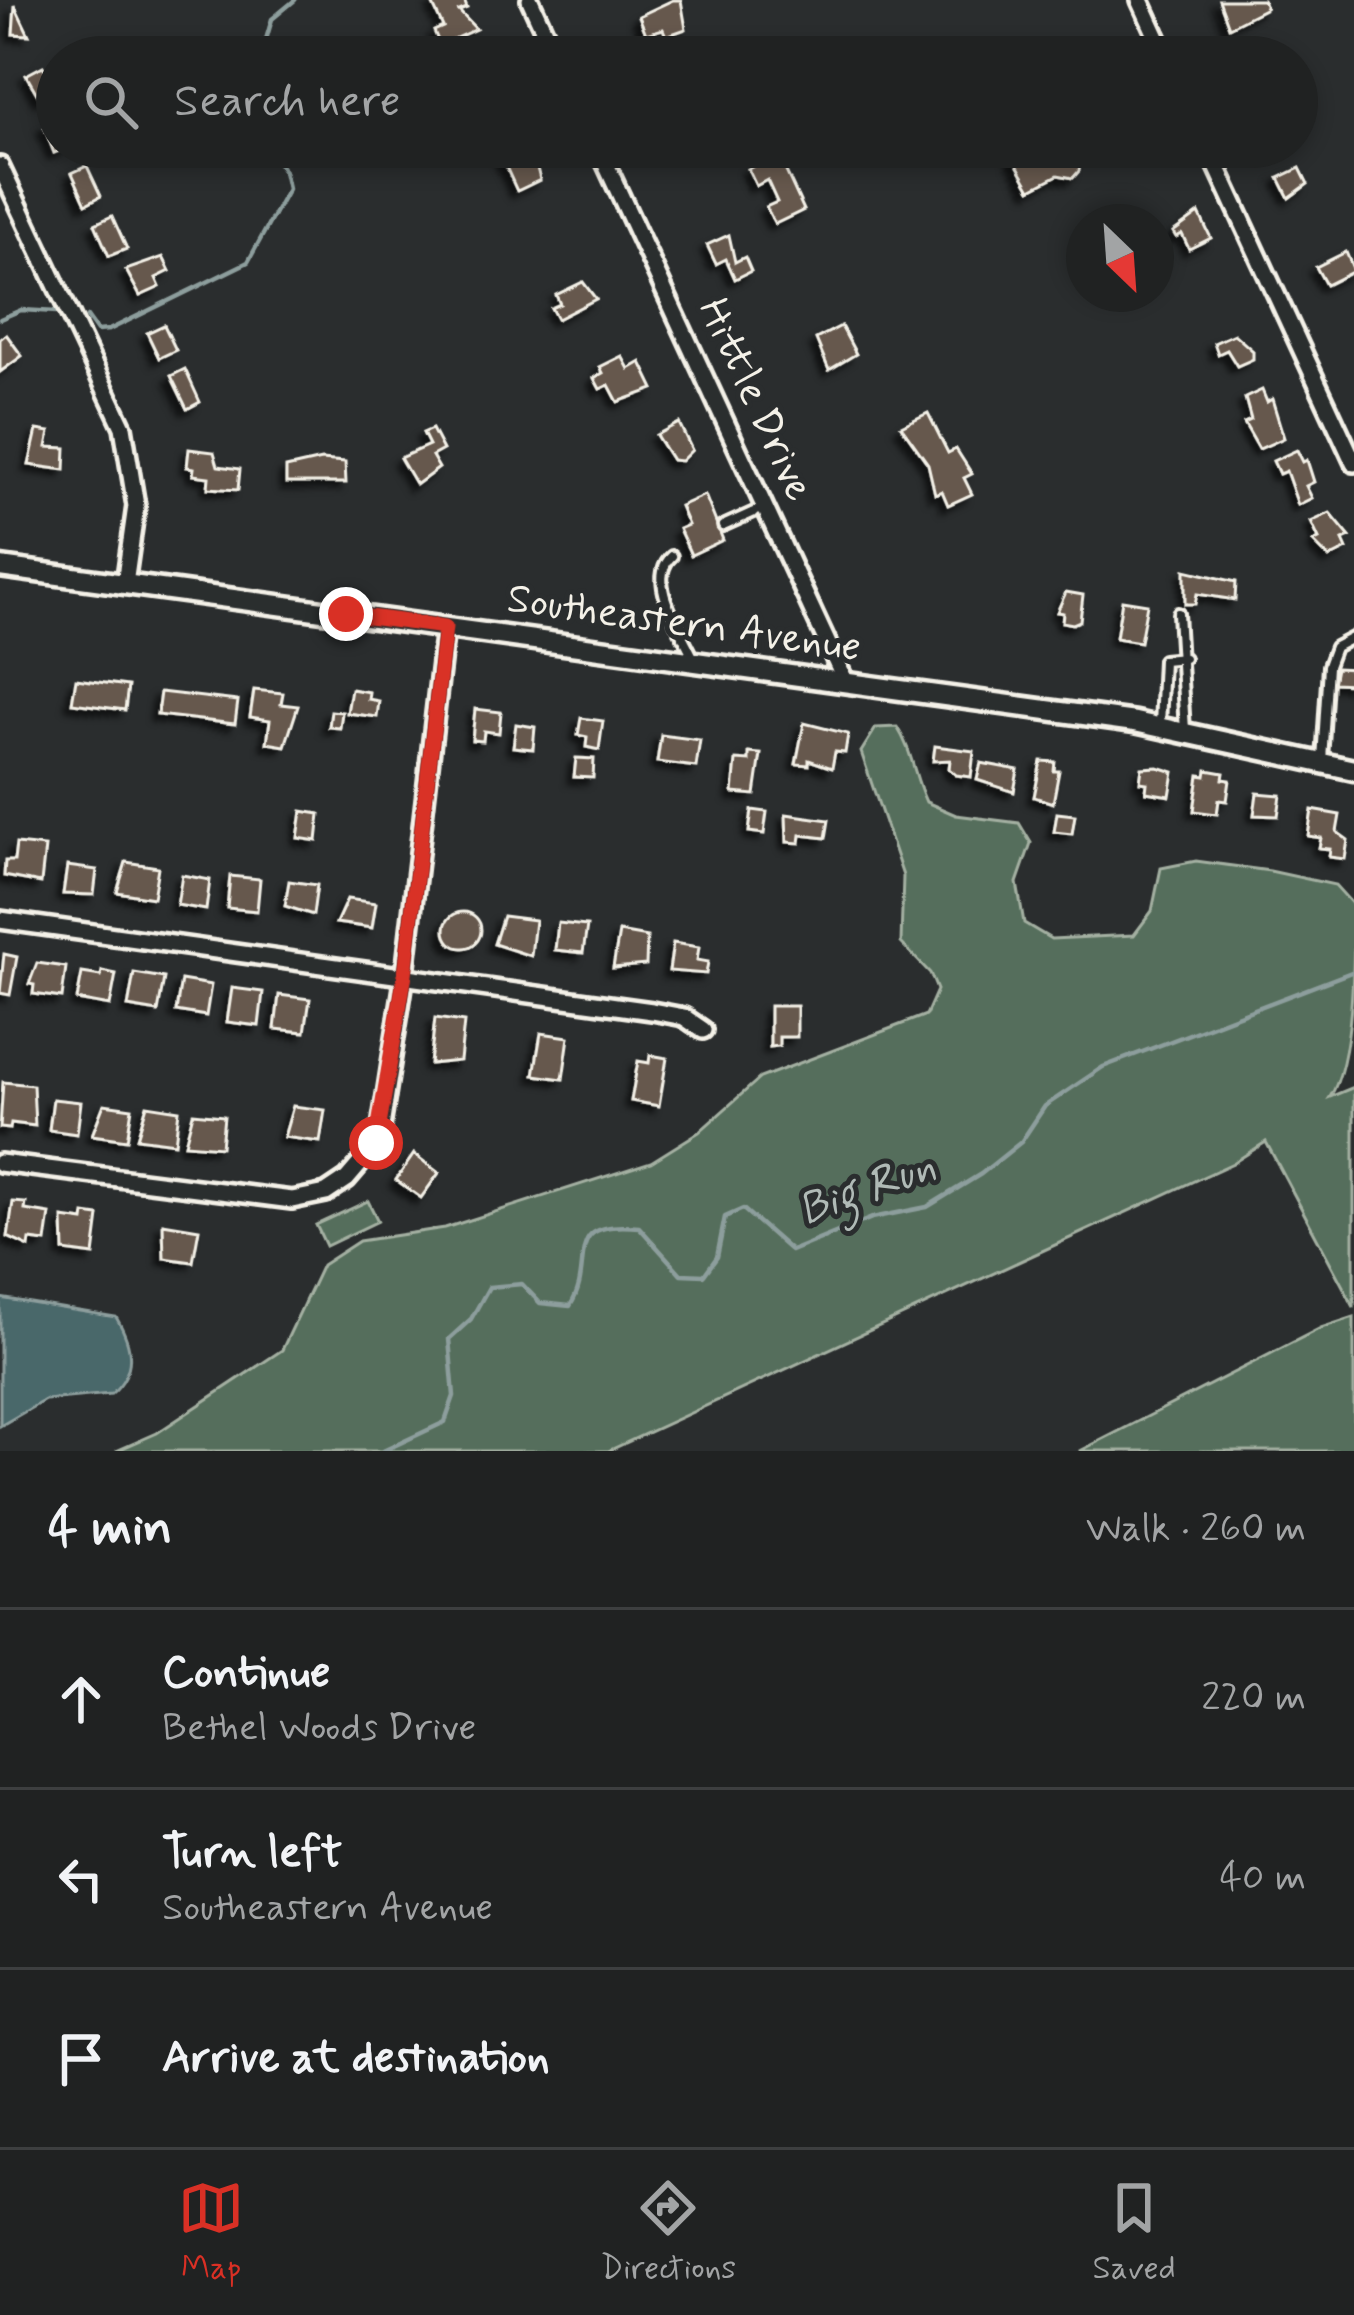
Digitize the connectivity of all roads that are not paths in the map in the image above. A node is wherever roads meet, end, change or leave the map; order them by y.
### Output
1 (530, 0) edge
2 (1140, 0) edge
3 (546, 36) edge
4 (1156, 36) edge
5 (0, 166) edge
6 (608, 168) edge
7 (1218, 168) edge
8 (1354, 463) edge
9 (765, 507) junction
10 (723, 526) dead end
11 (672, 556) dead end
12 (0, 567) edge
13 (125, 584) junction
14 (1178, 613) dead end
15 (445, 627) junction
16 (1354, 637) edge
17 (1184, 658) junction
18 (695, 662) junction
19 (846, 683) junction
20 (1160, 726) junction
21 (1185, 731) junction
22 (1322, 761) junction
23 (1354, 770) edge
24 (0, 920) edge
25 (405, 974) junction
26 (703, 1030) dead end
27 (0, 1163) edge

1 - 3 street
2 - 4 street
5 - 13 street
6 - 9 street, Hittle Drive
7 - 8 street
9 - 10 lane
9 - 19 street, Hittle Drive
11 - 18 lane
12 - 13 street, Southeastern Avenue
13 - 15 street, Southeastern Avenue
14 - 17 lane
15 - 18 street, Southeastern Avenue
15 - 25 street
16 - 22 lane
17 - 20 lane
17 - 21 lane
18 - 19 street, Southeastern Avenue
19 - 20 street, Southeastern Avenue
20 - 21 street, Southeastern Avenue
21 - 22 street, Southeastern Avenue
22 - 23 street, Southeastern Avenue
24 - 25 street
25 - 26 street
25 - 27 street

